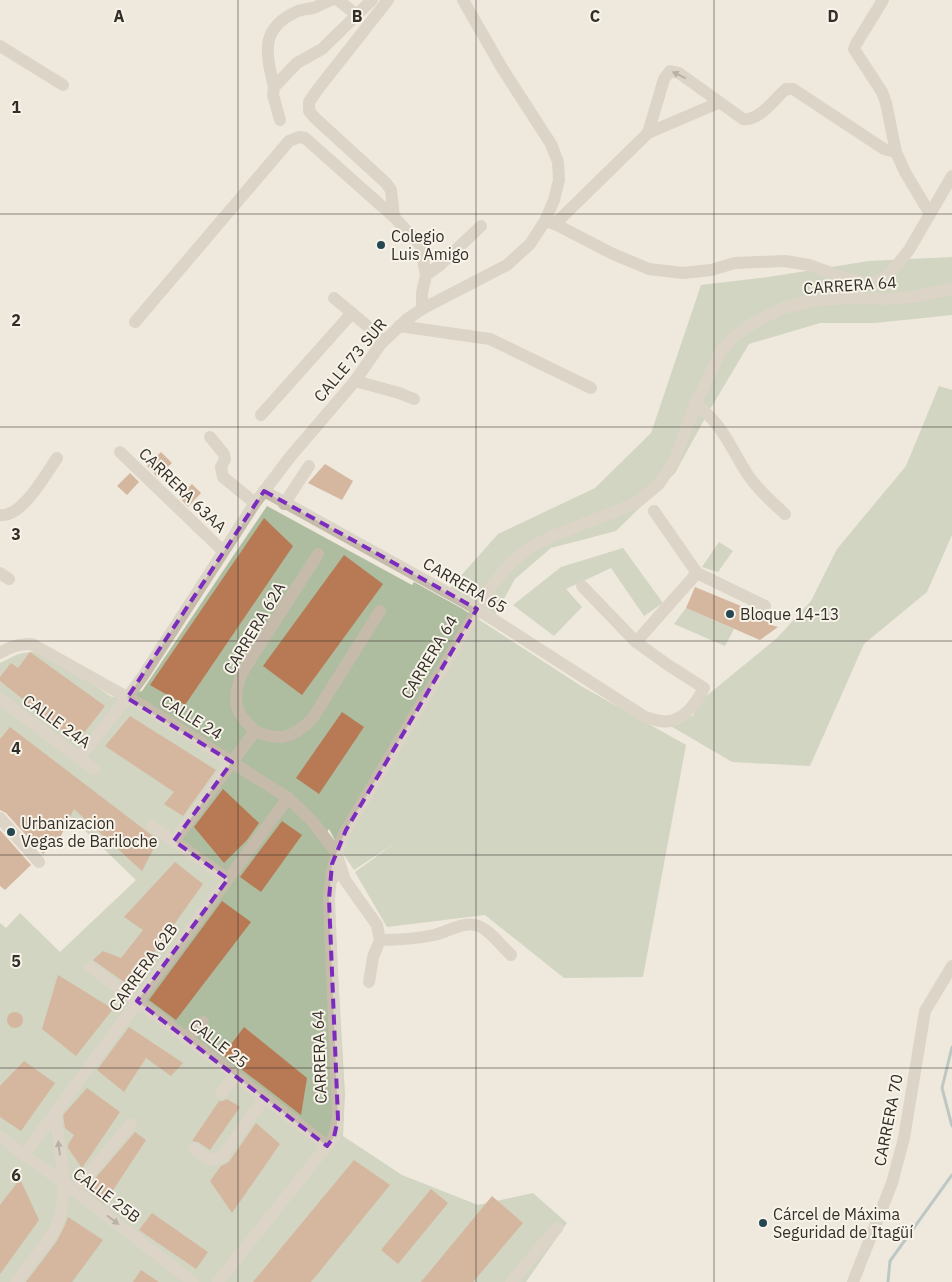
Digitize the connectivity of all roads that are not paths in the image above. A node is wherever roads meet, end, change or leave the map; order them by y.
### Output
1 (331, 0) edge
2 (338, 0) edge
3 (372, 0) edge
4 (388, 0) edge
5 (463, 0) edge
6 (884, 0) edge
7 (358, 15) junction
8 (0, 46) edge
9 (63, 85) dead end
10 (274, 87) junction
11 (718, 102) junction
12 (280, 120) dead end
13 (648, 133) junction
14 (896, 152) junction
15 (952, 176) edge
16 (930, 214) junction
17 (394, 217) junction
18 (550, 223) junction
19 (481, 226) dead end
20 (426, 275) junction
21 (952, 289) edge
22 (334, 298) dead end
23 (422, 309) junction
24 (352, 314) junction
25 (135, 322) dead end
26 (399, 326) junction
27 (384, 340) junction
28 (355, 381) junction
29 (592, 388) dead end
30 (414, 399) dead end
31 (695, 405) junction
32 (261, 415) dead end
33 (210, 437) dead end
34 (120, 452) dead end
35 (57, 458) dead end
36 (309, 466) dead end
37 (264, 491) junction
38 (255, 503) junction
39 (284, 504) junction
40 (654, 511) dead end
41 (785, 514) dead end
42 (0, 515) edge
43 (223, 551) junction
44 (318, 554) dead end
45 (697, 573) junction
46 (582, 586) dead end
47 (765, 606) dead end
48 (477, 609) junction
49 (380, 611) dead end
50 (636, 642) junction
51 (5, 650) edge
52 (128, 698) junction
53 (0, 700) edge
54 (255, 731) junction
55 (80, 757) junction
56 (232, 762) junction
57 (94, 769) dead end
58 (288, 798) junction
59 (0, 818) edge
60 (152, 826) dead end
61 (174, 842) junction
62 (336, 852) junction
63 (39, 862) dead end
64 (228, 879) junction
65 (380, 940) junction
66 (511, 955) dead end
67 (952, 966) edge
68 (90, 967) dead end
69 (370, 982) dead end
70 (137, 1001) junction
71 (203, 1022) dead end
72 (187, 1038) junction
73 (235, 1076) junction
74 (221, 1093) dead end
75 (264, 1098) junction
76 (54, 1114) junction
77 (131, 1124) dead end
78 (0, 1136) edge
79 (326, 1146) junction
80 (194, 1149) dead end
81 (24, 1155) junction
82 (63, 1182) junction
83 (74, 1191) junction
84 (557, 1228) dead end
85 (16, 1282) edge
86 (193, 1282) edge
87 (218, 1282) edge
88 (511, 1282) edge
89 (853, 1282) edge

1 - 10 street
2 - 7 street
3 - 7 street
4 - 17 street
5 - 18 street
6 - 14 street
7 - 10 street
8 - 9 street
10 - 12 street
11 - 13 street
11 -> 13 street
11 - 14 street
13 - 18 street
14 - 16 street
15 - 16 street
16 - 18 street
17 - 20 street
17 - 25 street
18 - 23 street, CALLE 73 SUR
19 - 20 street
20 - 23 street
21 - 31 street, CARRERA 64
22 - 24 street
23 - 26 street, CALLE 73 SUR
24 - 27 street
24 - 32 street
26 - 27 street, CALLE 73 SUR
26 - 29 street
27 - 28 street, CALLE 73 SUR
28 - 30 street
28 - 37 street, CALLE 73 SUR
31 - 41 street
31 - 48 street, CARRERA 64
33 - 38 street
34 - 43 street, CARRERA 63AA
35 - 42 street
36 - 39 street
37 - 38 street, CALLE 73 SUR
37 - 39 street, CARRERA 65
38 - 43 street, CALLE 73 SUR
39 - 48 street, CARRERA 65
40 - 45 street
43 - 52 street, CALLE 73 SUR
44 - 54 street, CARRERA 62A
45 - 47 street
45 - 50 street
46 - 50 street
48 - 50 street, CARRERA 65
48 - 62 street, CARRERA 64
49 - 54 street
51 - 52 street, CALLE 24
52 - 55 street, CALLE 73 SUR
52 - 56 street, CALLE 24
53 - 55 street, CALLE 24A
54 - 56 street
55 - 57 street, CALLE 24A
56 - 58 street, CALLE 24
56 - 61 street
58 - 62 street, CALLE 24
58 - 64 street, CARRERA 62B
59 - 63 street
60 - 61 street
61 - 64 street
62 - 65 street, CALLE 24
62 - 79 street, CARRERA 64
64 - 70 street, CARRERA 62B
65 - 66 street
65 - 69 street
67 - 89 street, CARRERA 70
68 - 70 street, CALLE 25
70 - 72 street, CALLE 25
70 - 76 street, CARRERA 62B
71 - 72 street
72 - 73 street, CALLE 25
73 - 74 street
73 - 75 street, CALLE 25
75 - 79 street, CALLE 25
75 - 80 street
76 - 81 street, CARRERA 62B
82 -> 76 street
77 - 83 street
78 - 81 street, CALLE 25B
79 - 87 street, CARRERA 64
81 - 82 street, CALLE 25B
82 - 83 street, CALLE 25B
82 - 85 street
83 -> 86 street, CALLE 25B
84 - 88 street

